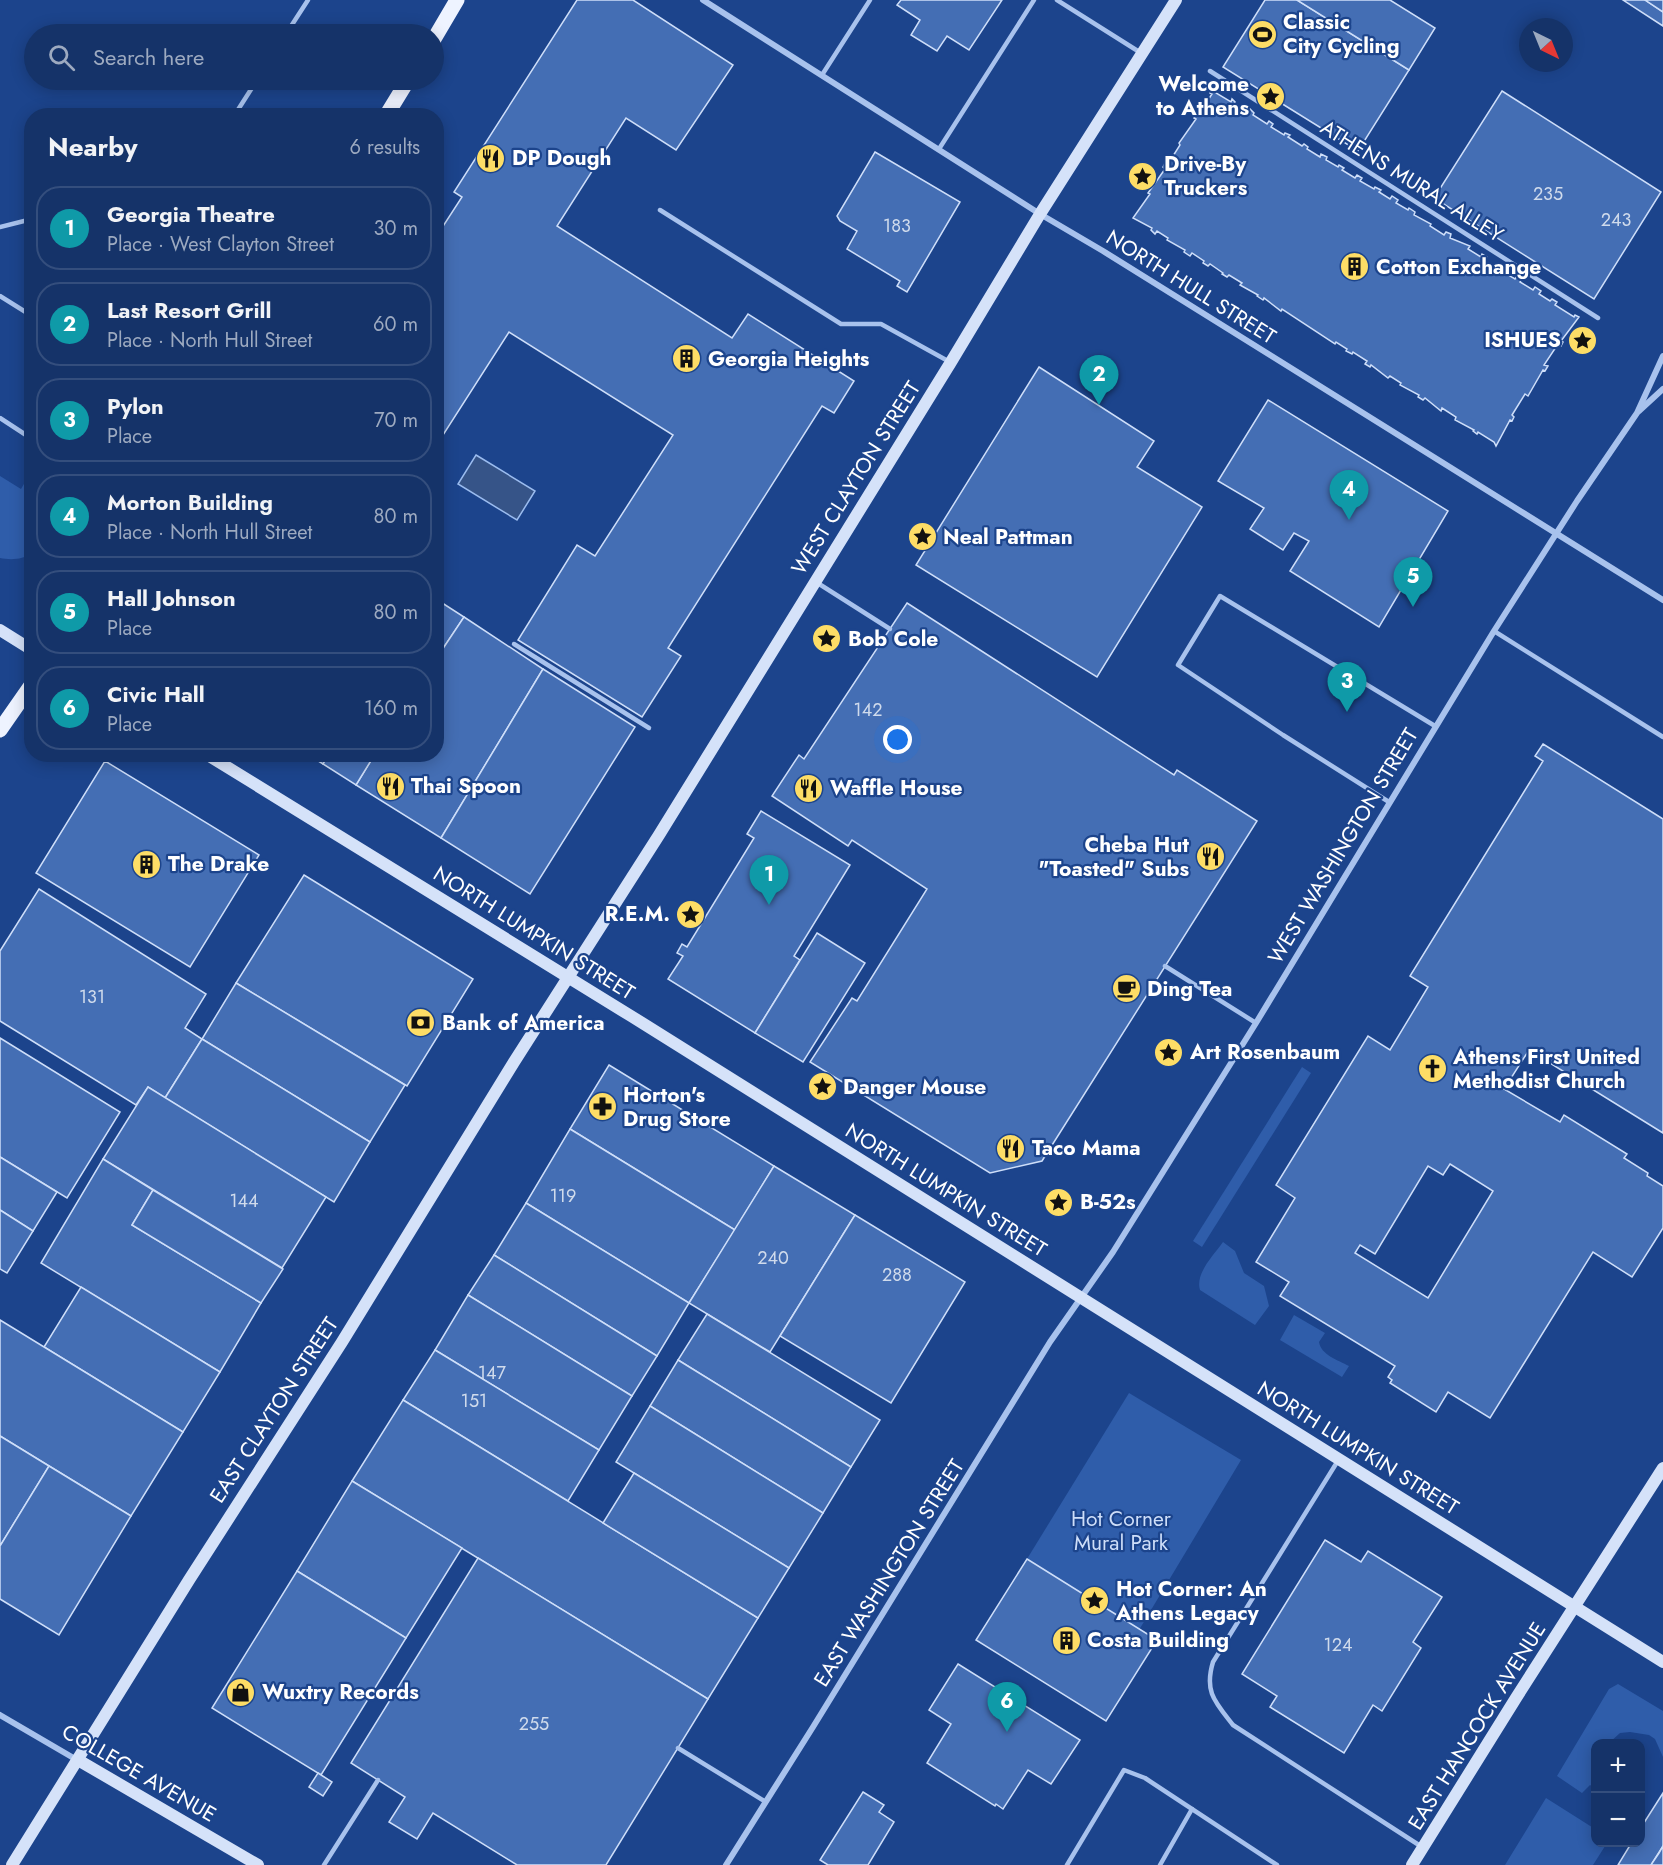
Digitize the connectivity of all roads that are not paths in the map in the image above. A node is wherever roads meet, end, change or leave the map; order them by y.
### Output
1 (308, 0) edge
2 (457, 0) edge
3 (703, 0) edge
4 (870, 0) edge
5 (1034, 0) edge
6 (1057, 0) edge
7 (1176, 0) edge
8 (292, 24) edge
9 (443, 24) edge
10 (1143, 54) junction
11 (1210, 71) dead end
12 (822, 75) junction
13 (251, 90) edge
14 (402, 90) edge
15 (239, 108) edge
16 (391, 108) edge
17 (939, 149) junction
18 (660, 210) dead end
19 (1040, 214) junction
20 (24, 221) edge
21 (0, 227) edge
22 (0, 296) edge
23 (24, 311) edge
24 (1598, 318) dead end
25 (1663, 356) edge
26 (951, 362) junction
27 (1663, 389) edge
28 (1637, 413) junction
29 (0, 418) edge
30 (24, 434) edge
31 (1557, 534) junction
32 (814, 581) junction
33 (1663, 600) edge
34 (890, 629) dead end
35 (0, 630) edge
36 (1494, 632) junction
37 (514, 644) dead end
38 (24, 645) edge
39 (24, 696) edge
40 (1435, 726) junction
41 (649, 728) dead end
42 (0, 730) edge
43 (1663, 737) edge
44 (219, 762) edge
45 (1389, 802) junction
46 (1165, 966) dead end
47 (569, 976) junction
48 (1256, 1023) junction
49 (1081, 1298) junction
50 (1339, 1459) junction
51 (1663, 1468) edge
52 (1574, 1607) junction
53 (1663, 1662) edge
54 (0, 1715) edge
55 (678, 1748) dead end
56 (78, 1760) junction
57 (378, 1780) dead end
58 (766, 1802) junction
59 (1192, 1809) junction
60 (1423, 1847) junction
61 (12, 1865) edge
62 (258, 1865) edge
63 (324, 1865) edge
64 (726, 1865) edge
65 (1067, 1865) edge
66 (1160, 1865) edge
67 (1277, 1865) edge
68 (1412, 1865) edge

1 - 8 lane
2 - 9 main road
3 - 12 street, NORTH HULL STREET
4 - 12 lane
5 - 17 lane
6 - 10 lane
7 - 10 street, WEST CLAYTON STREET
10 - 19 street, WEST CLAYTON STREET
11 - 24 lane, ATHENS MURAL ALLEY
12 - 17 street, NORTH HULL STREET
13 - 15 lane
14 - 16 main road
17 - 19 street, NORTH HULL STREET
18 - 26 lane
19 - 26 street, WEST CLAYTON STREET
19 - 31 street, NORTH HULL STREET
20 - 21 lane
22 - 23 lane
25 - 28 street, WEST WASHINGTON STREET
26 - 32 street, WEST CLAYTON STREET
27 - 28 street, WEST WASHINGTON STREET
28 - 31 street, WEST WASHINGTON STREET
29 - 30 lane
31 - 33 street, NORTH HULL STREET
31 - 36 street, WEST WASHINGTON STREET
32 - 34 lane
32 - 47 street, WEST CLAYTON STREET
35 - 38 street
36 - 40 street, WEST WASHINGTON STREET
36 - 43 lane
37 - 41 lane
39 - 42 main road
40 - 45 street, WEST WASHINGTON STREET
40 - 45 lane
44 - 47 street, NORTH LUMPKIN STREET
45 - 48 street, WEST WASHINGTON STREET
46 - 48 lane
47 - 49 street, NORTH LUMPKIN STREET
47 - 56 street, EAST CLAYTON STREET
48 - 49 street, WEST WASHINGTON STREET
49 - 50 street, NORTH LUMPKIN STREET
49 - 58 street, EAST WASHINGTON STREET
50 - 52 street, NORTH LUMPKIN STREET
50 - 60 lane
51 - 52 street, EAST HANCOCK AVENUE
52 - 53 street, NORTH LUMPKIN STREET
52 - 60 street, EAST HANCOCK AVENUE
54 - 56 street, COLLEGE AVENUE
55 - 58 lane
56 - 61 street, EAST CLAYTON STREET
56 - 62 street, COLLEGE AVENUE
57 - 63 lane
58 - 64 street, EAST WASHINGTON STREET
59 - 65 lane
59 - 66 lane
59 - 67 lane
60 - 68 street, EAST HANCOCK AVENUE

